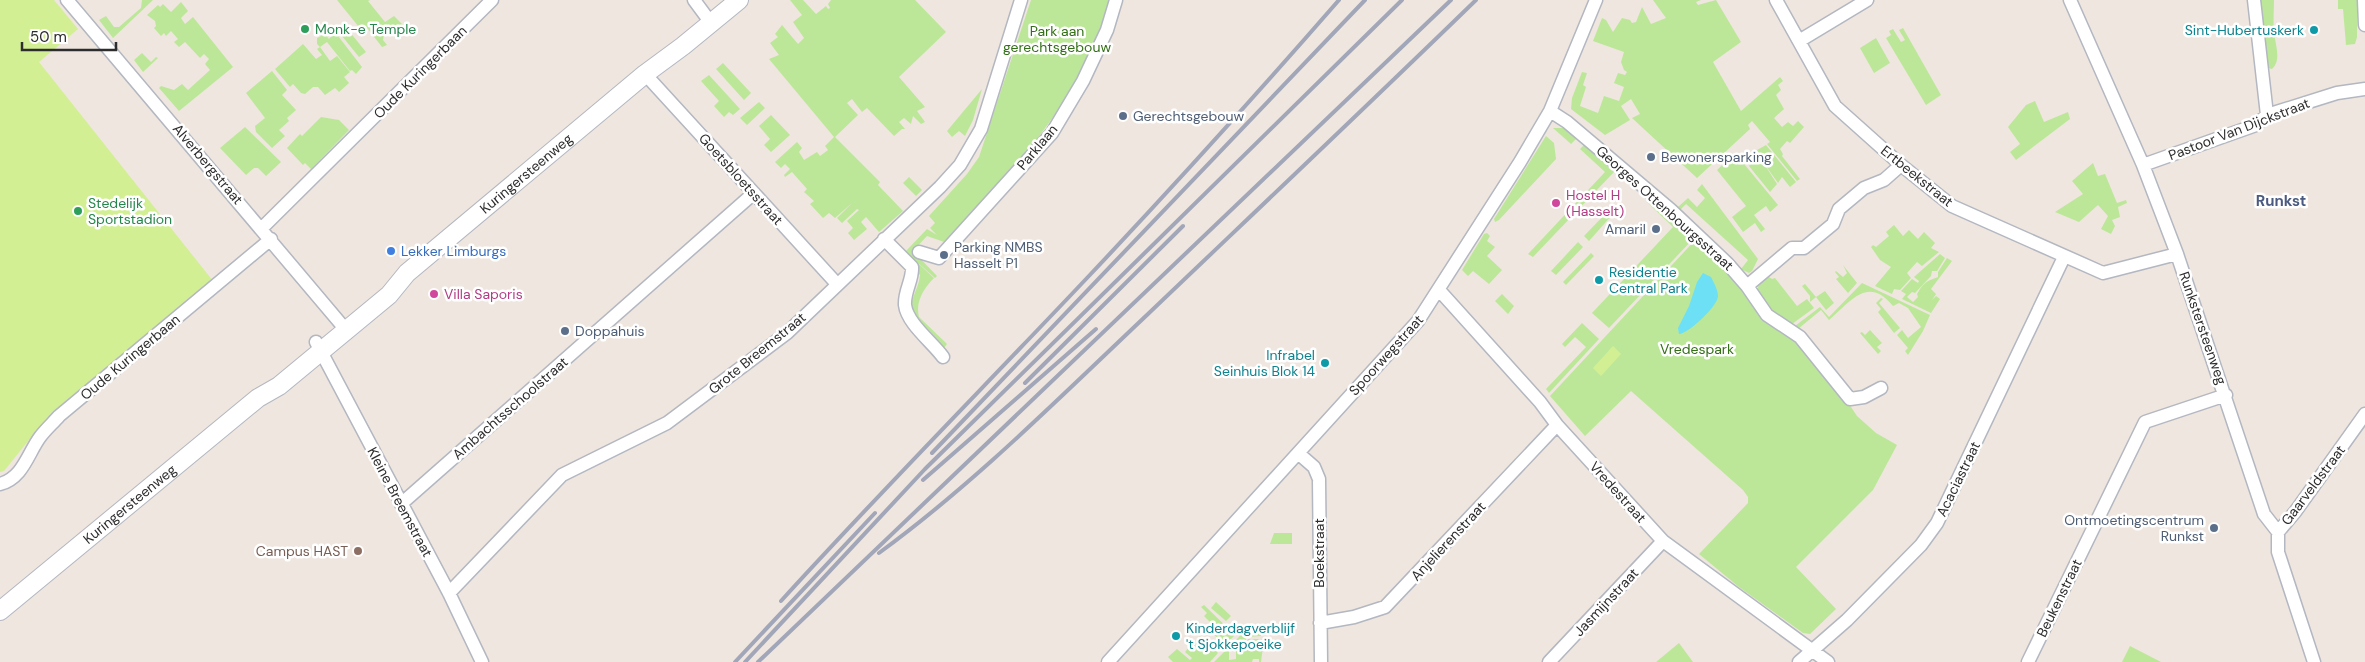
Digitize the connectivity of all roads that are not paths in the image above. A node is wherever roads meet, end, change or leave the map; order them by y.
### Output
1 (67, 0) edge
2 (492, 0) edge
3 (722, 0) edge
4 (739, 0) edge
5 (1021, 0) edge
6 (1116, 0) edge
7 (1596, 0) edge
8 (1776, 0) edge
9 (1867, 0) edge
10 (2070, 0) edge
11 (2254, 0) edge
12 (2364, 5) edge
13 (703, 12) edge
14 (2365, 25) edge
15 (1799, 41) junction
16 (645, 74) junction
17 (2365, 89) edge
18 (1550, 111) junction
19 (2267, 115) junction
20 (1901, 165) junction
21 (2143, 165) junction
22 (754, 193) junction
23 (262, 228) junction
24 (271, 239) junction
25 (884, 239) junction
26 (919, 252) dead end
27 (2177, 254) junction
28 (2064, 257) junction
29 (837, 284) junction
30 (1747, 286) junction
31 (1439, 290) junction
32 (343, 326) junction
33 (319, 347) junction
34 (943, 357) dead end
35 (1881, 388) dead end
36 (2226, 395) junction
37 (2365, 414) edge
38 (1557, 426) junction
39 (1298, 452) junction
40 (0, 484) edge
41 (401, 504) junction
42 (2278, 532) junction
43 (1663, 541) junction
44 (449, 593) junction
45 (0, 611) edge
46 (1320, 622) junction
47 (1811, 650) junction
48 (482, 662) edge
49 (1108, 662) edge
50 (1321, 662) edge
51 (1549, 662) edge
52 (1799, 662) edge
53 (1828, 662) edge
54 (2028, 662) edge
55 (2314, 662) edge

1 - 23 street, Alverbergstraat
2 - 23 street, Oude Kuringerbaan
3 - 13 main road, Kuringersteenweg
4 - 13 main road, Kuringersteenweg
5 - 25 street, Grote Breemstraat
6 - 26 street, Parklaan
7 - 18 street, Spoorwegstraat
8 - 15 street, Ertbeekstraat
9 - 15 street
10 - 21 street, Runkstersteenweg
11 - 19 street
12 - 14 street
13 - 16 main road, Kuringersteenweg
15 - 20 street, Ertbeekstraat
16 - 22 street, Goetsbloetsstraat
16 - 32 main road, Kuringersteenweg
17 - 19 street, Pastoor Van Dijckstraat
18 - 30 street, Georges Ottenbourgsstraat
18 - 31 street, Spoorwegstraat
19 - 21 street, Pastoor Van Dijckstraat
20 - 28 street, Ertbeekstraat
20 - 30 street
21 - 27 street, Runkstersteenweg
22 - 29 street, Goetsbloetsstraat
22 - 41 street, Ambachtsschoolstraat
23 - 24 street, Alverbergstraat
24 - 32 street, Alverbergstraat
24 - 40 street, Oude Kuringerbaan
25 - 29 street, Grote Breemstraat
25 - 34 street
27 - 28 street, Ertbeekstraat
27 - 36 street, Runkstersteenweg
28 - 47 street, Acaciastraat
29 - 44 street, Grote Breemstraat
30 - 35 street, Georges Ottenbourgsstraat
31 - 38 street, Vredestraat
31 - 39 street, Spoorwegstraat
32 - 33 main road, Kuringersteenweg
33 - 41 street, Kleine Breemstraat
33 - 45 main road, Kuringersteenweg
36 - 42 street, Runkstersteenweg
36 - 54 street, Beukenstraat
37 - 42 street, Gaarveldstraat
38 - 43 street, Vredestraat
38 - 46 street, Anjelierenstraat
39 - 46 street, Boekstraat
39 - 49 street, Spoorwegstraat
41 - 44 street, Kleine Breemstraat
42 - 55 street
43 - 47 street, Vredestraat
43 - 51 street, Jasmijnstraat
44 - 48 street, Kleine Breemstraat
46 - 50 street, Boekstraat
47 - 52 street, Acaciastraat
47 - 53 street, Vredestraat

